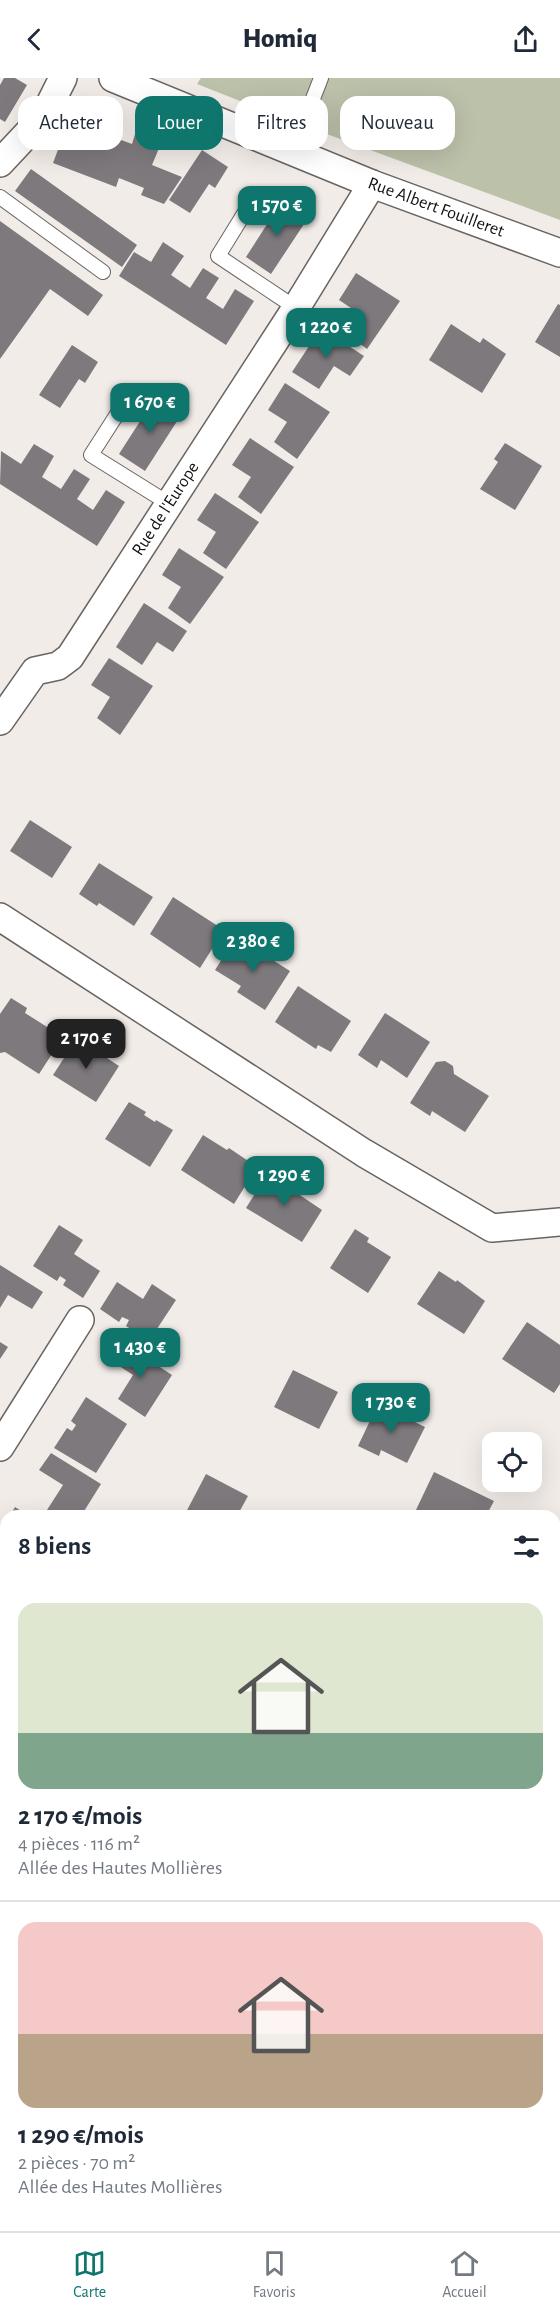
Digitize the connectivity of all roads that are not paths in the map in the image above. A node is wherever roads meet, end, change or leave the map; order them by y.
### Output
1 (63, 78) edge
2 (113, 78) edge
3 (321, 78) edge
4 (314, 96) edge
5 (235, 127) edge
6 (293, 150) edge
7 (0, 163) edge
8 (372, 184) junction
9 (255, 196) dead end
10 (0, 197) edge
11 (560, 253) edge
12 (104, 272) dead end
13 (296, 308) junction
14 (130, 394) dead end
15 (168, 503) junction
16 (0, 721) edge
17 (0, 917) edge
18 (560, 1222) edge
19 (80, 1320) dead end
20 (0, 1447) edge

1 - 7 street
2 - 5 street, Rue Albert Fouilleret
3 - 4 lane
6 - 8 street, Rue Albert Fouilleret
8 - 11 street, Rue Albert Fouilleret
8 - 13 street, Rue de l'Europe
9 - 13 lane
10 - 12 lane
13 - 15 street, Rue de l'Europe
14 - 15 lane
15 - 16 street, Rue de l'Europe
17 - 18 street
19 - 20 street

